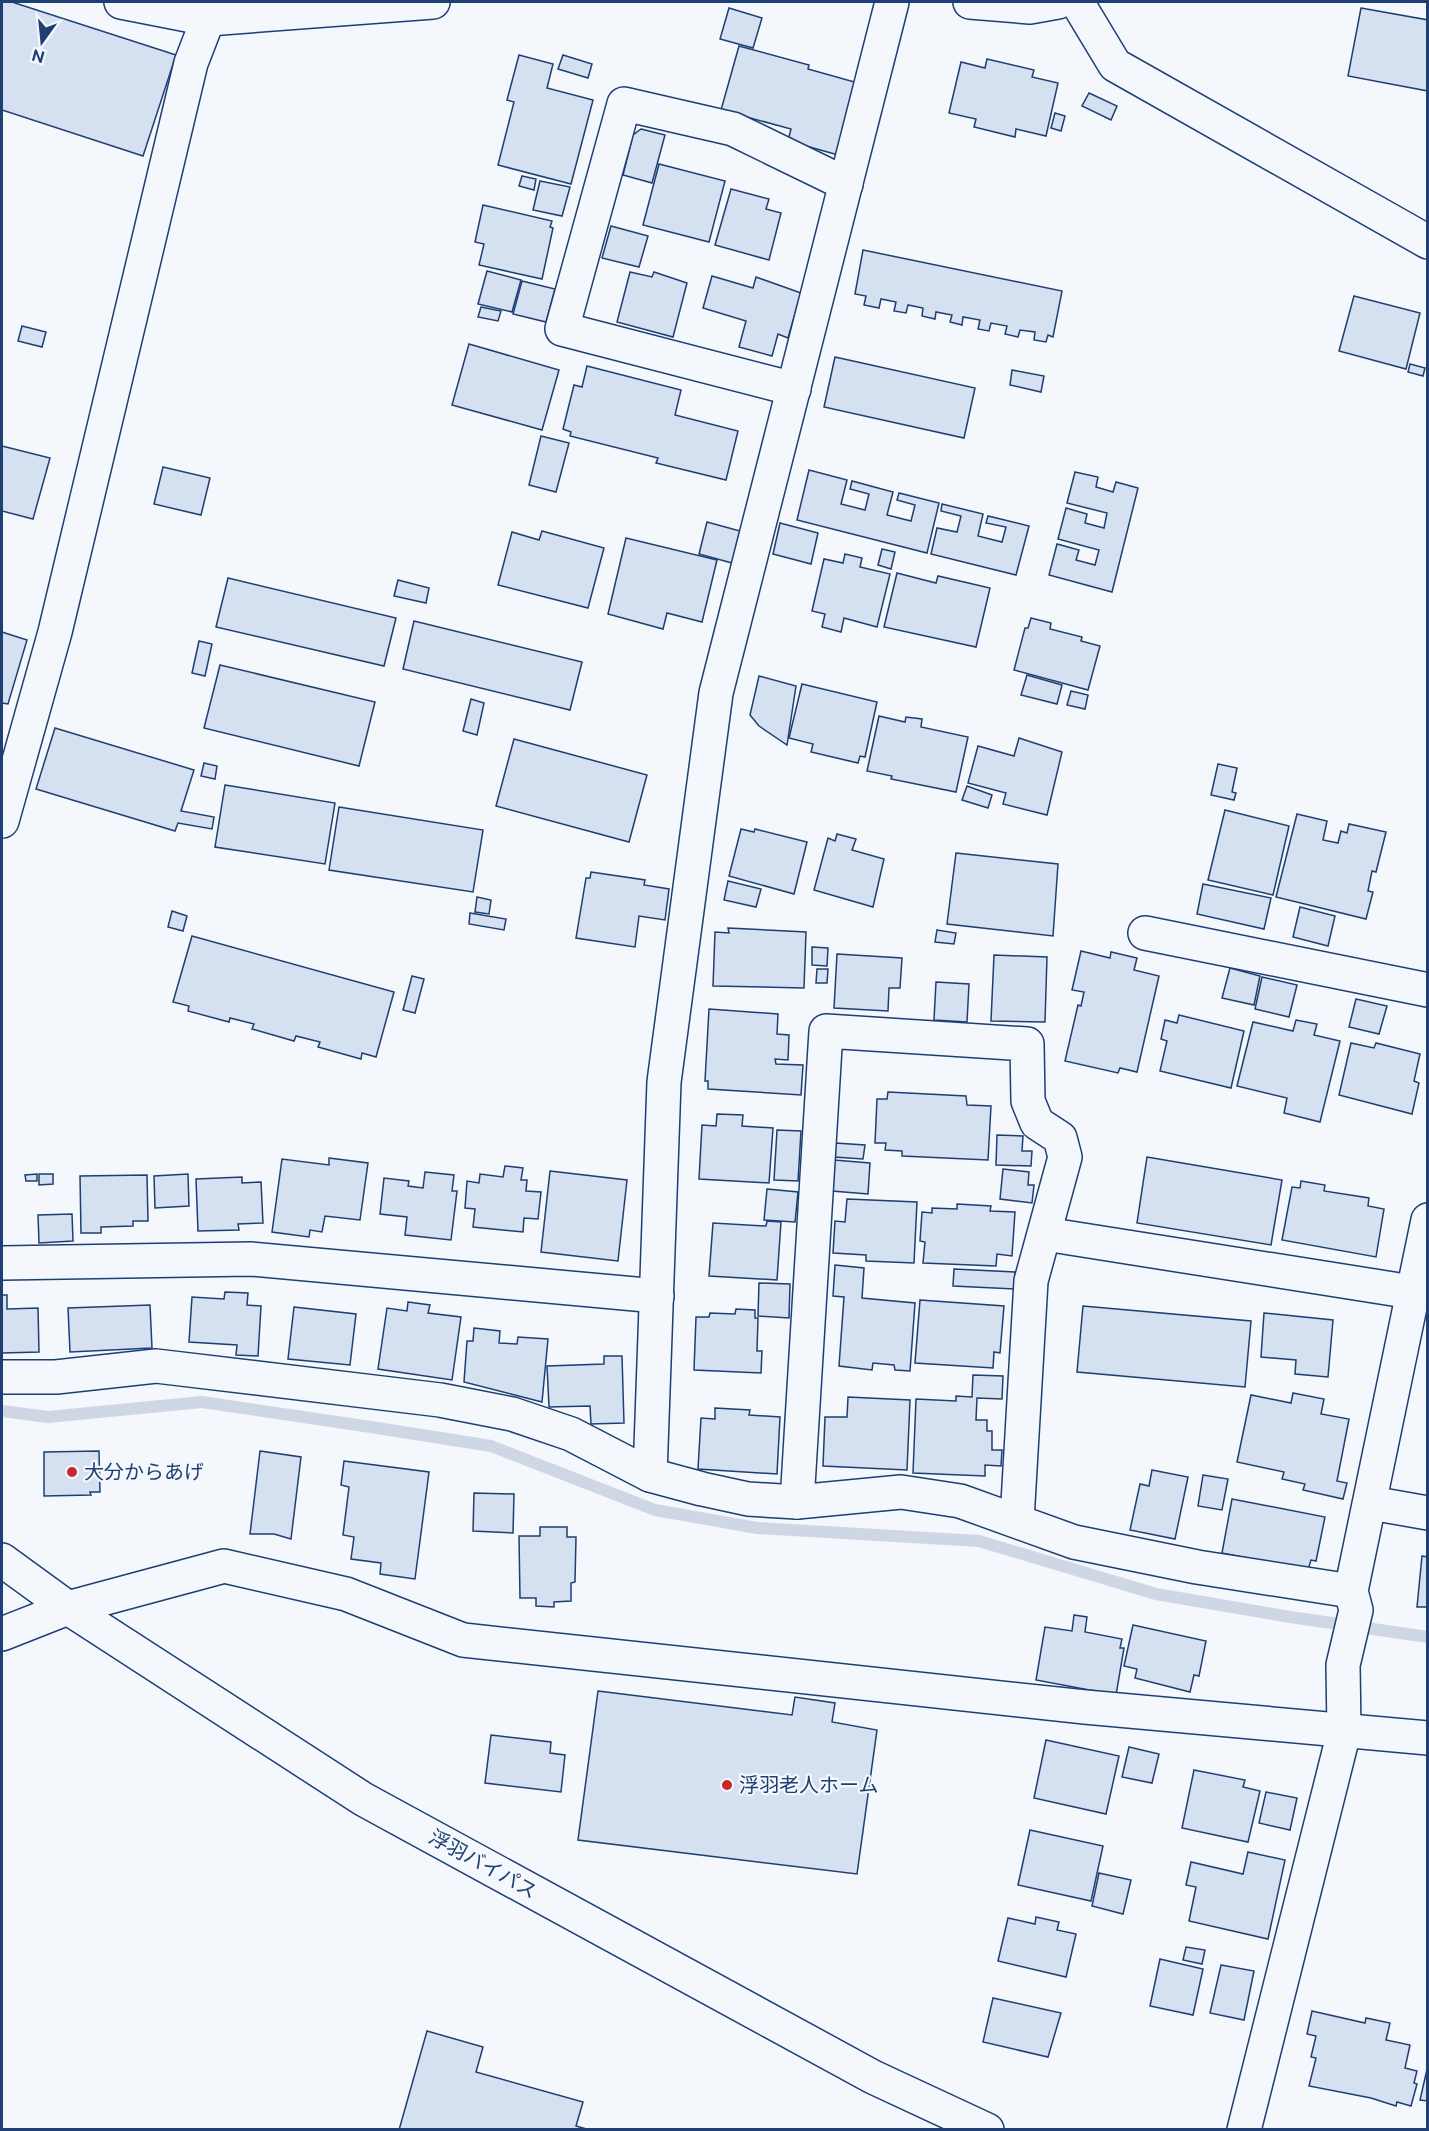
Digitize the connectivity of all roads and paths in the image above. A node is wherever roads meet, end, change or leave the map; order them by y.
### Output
1 (121, 2) edge
2 (433, 2) edge
3 (892, 2) edge
4 (970, 2) edge
5 (1058, 2) edge
6 (1077, 2) edge
7 (208, 19) junction
8 (846, 184) junction
9 (1428, 242) edge
10 (794, 388) junction
11 (2, 821) edge
12 (1145, 933) dead end
13 (1428, 990) edge
14 (1428, 1220) edge
15 (1045, 1234) junction
16 (2, 1263) edge
17 (1412, 1292) junction
18 (657, 1296) junction
19 (2, 1377) edge
20 (650, 1475) junction
21 (796, 1502) junction
22 (1371, 1503) junction
23 (1428, 1513) edge
24 (1017, 1520) junction
25 (2, 1560) edge
26 (1354, 1600) junction
27 (68, 1608) junction
28 (2, 1634) edge
29 (1344, 1732) junction
30 (1428, 1738) edge
31 (987, 2130) edge
32 (1244, 2130) edge

1 - 7 main road
2 - 7 main road
3 - 8 main road
4 - 5 main road
6 - 9 main road
7 - 11 main road
8 - 10 main road
8 - 10 main road
10 - 18 main road
12 - 13 main road
14 - 17 main road
15 - 17 main road
15 - 21 main road
15 - 24 main road
16 - 18 main road
17 - 22 main road
18 - 20 main road
19 - 20 main road
20 - 21 main road
21 - 24 main road
22 - 23 main road
22 - 26 main road
24 - 26 main road
25 - 27 main road, 浮羽バイパス
26 - 29 main road
27 - 28 main road
27 - 29 main road
27 - 31 main road, 浮羽バイパス
29 - 30 main road
29 - 32 main road

